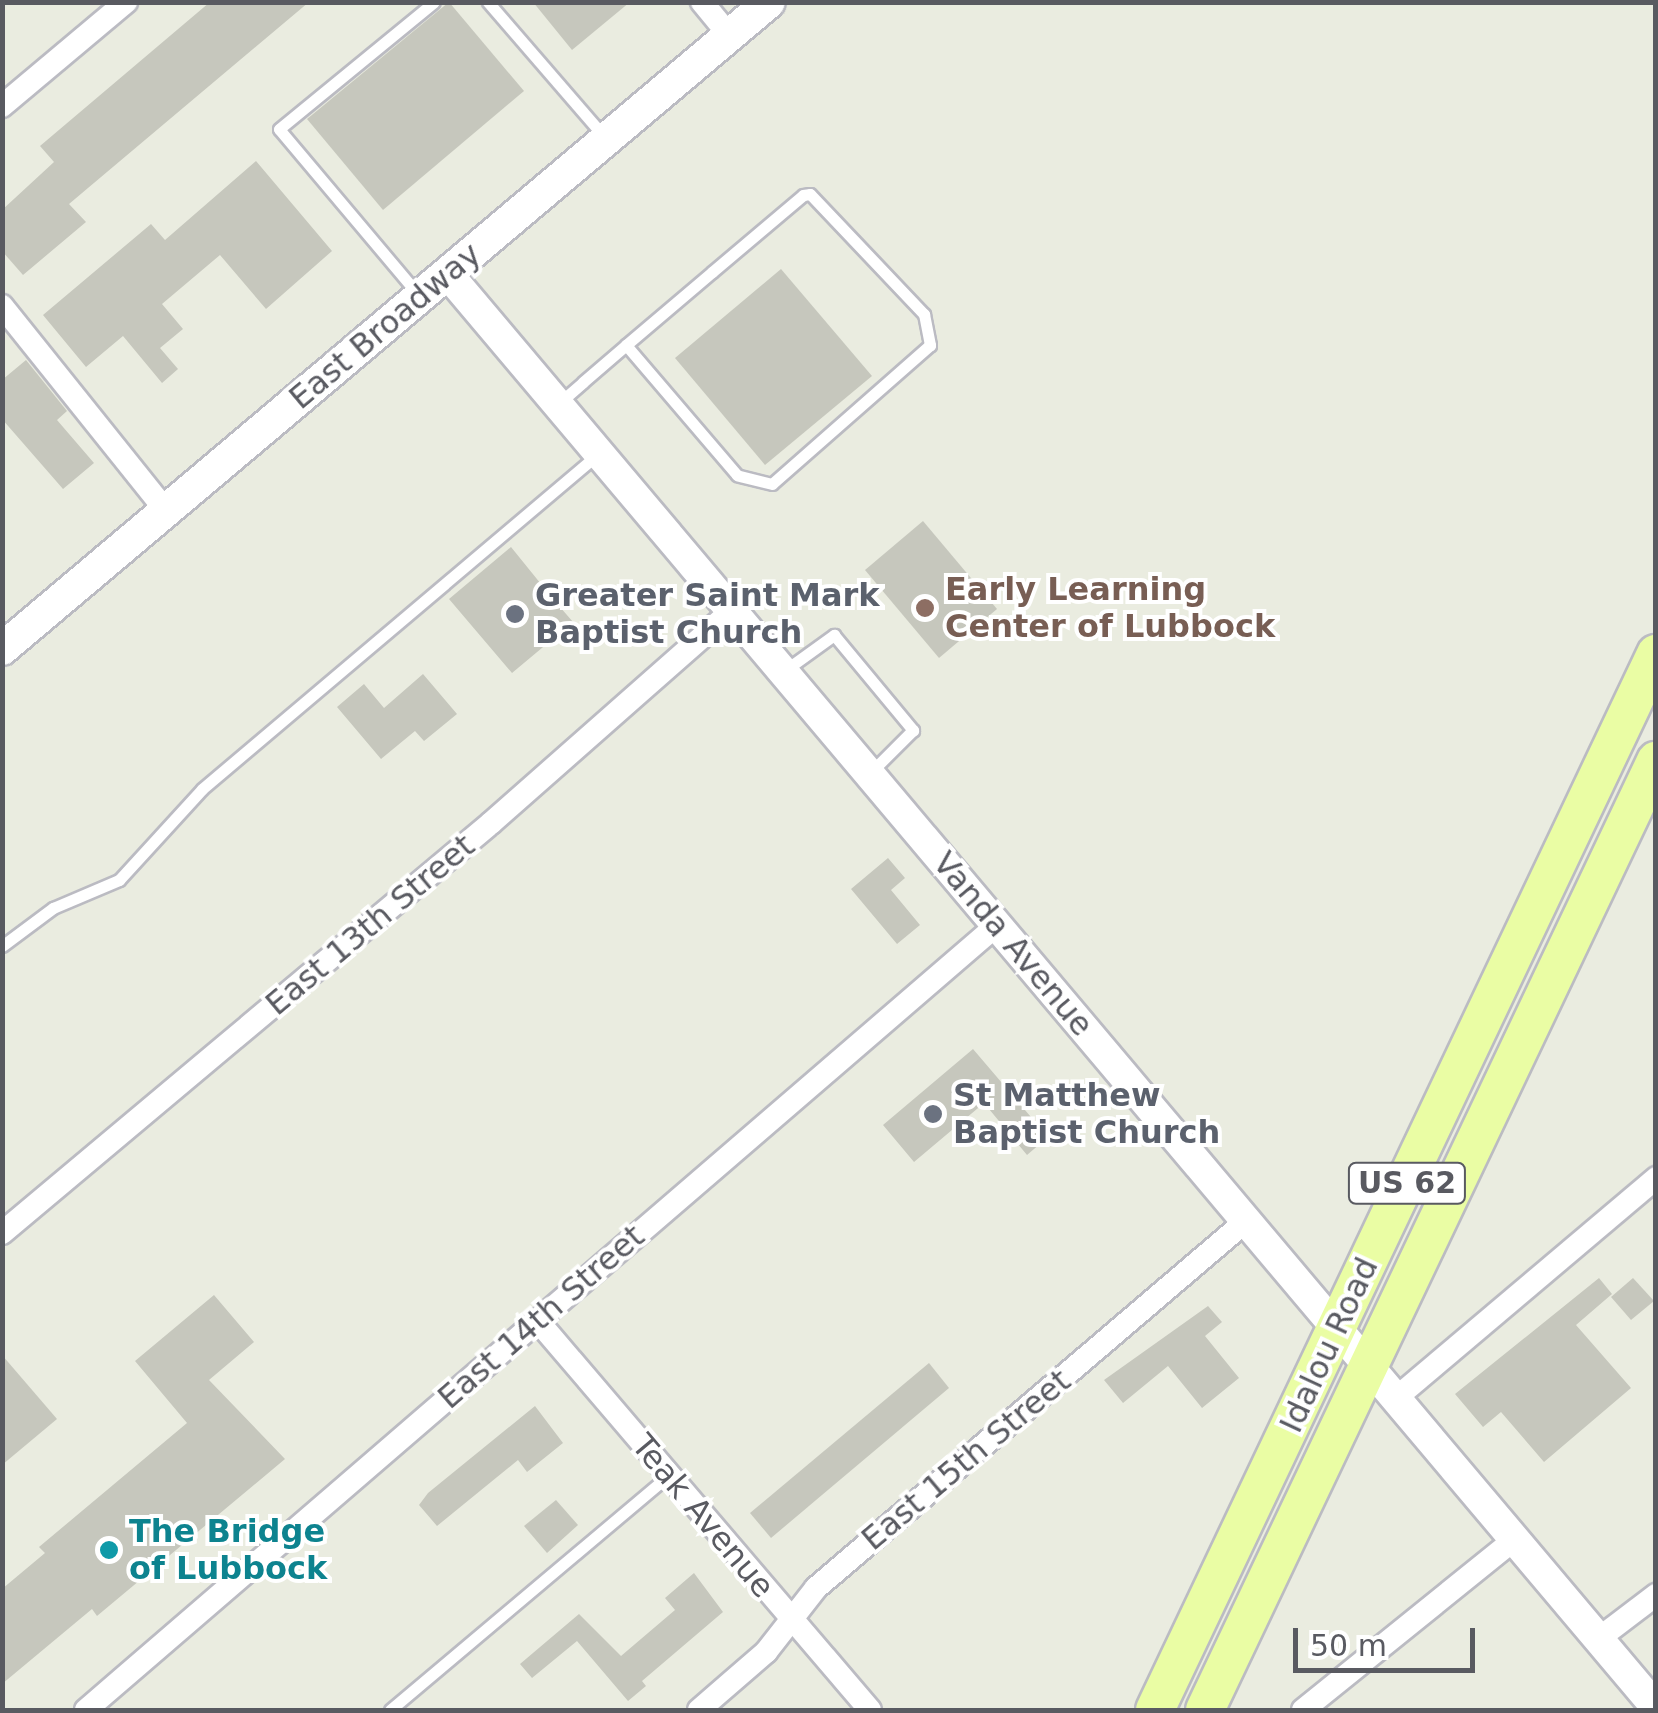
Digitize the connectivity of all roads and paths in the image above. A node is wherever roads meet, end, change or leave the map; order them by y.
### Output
1 (126, 2) edge
2 (434, 2) edge
3 (488, 2) edge
4 (702, 2) edge
5 (769, 2) edge
6 (730, 36) junction
7 (2, 106) edge
8 (605, 138) junction
9 (448, 273) junction
10 (420, 296) junction
11 (2, 306) edge
12 (626, 345) junction
13 (558, 404) junction
14 (599, 452) junction
15 (166, 511) junction
16 (733, 610) junction
17 (2, 649) edge
18 (1656, 654) edge
19 (784, 671) junction
20 (1656, 761) edge
21 (870, 773) junction
22 (997, 925) junction
23 (2, 946) edge
24 (1656, 1178) edge
25 (1246, 1221) junction
26 (2, 1234) edge
27 (537, 1320) junction
28 (1338, 1327) junction
29 (1368, 1365) junction
30 (1396, 1398) junction
31 (669, 1476) junction
32 (1515, 1539) junction
33 (1656, 1595) edge
34 (791, 1620) junction
35 (1598, 1639) junction
36 (1656, 1707) edge
37 (86, 1710) edge
38 (390, 1710) edge
39 (699, 1710) edge
40 (870, 1710) edge
41 (1155, 1710) edge
42 (1204, 1710) edge
43 (1302, 1710) edge

1 - 7 street
2 - 10 lane
3 - 8 lane
4 - 6 street
5 - 6 main road, East Broadway
6 - 8 main road, East Broadway
8 - 9 main road, East Broadway
9 - 10 main road, East Broadway
9 - 13 street, Vanda Avenue
10 - 15 main road, East Broadway
11 - 15 street
12 - 12 lane
12 - 13 lane
13 - 14 street, Vanda Avenue
14 - 16 street, Vanda Avenue
14 - 23 lane
15 - 17 main road, East Broadway
16 - 19 street, Vanda Avenue
16 - 26 street, East 13th Street
18 - 28 main road, Idalou Road / US 62
19 - 21 street, Vanda Avenue
19 - 21 lane
20 - 29 main road, Idalou Road / US 62
21 - 22 street, Vanda Avenue
22 - 25 street, Vanda Avenue
22 - 27 street, East 14th Street
24 - 30 street
25 - 28 street, Vanda Avenue
25 - 34 street, East 15th Street
27 - 31 street, Teak Avenue
27 - 37 street, East 14th Street
28 - 29 street, Vanda Avenue
28 - 41 main road, Idalou Road / US 62
29 - 30 street, Vanda Avenue
29 - 42 main road, Idalou Road / US 62
30 - 32 street, Vanda Avenue
31 - 34 street, Teak Avenue
31 - 38 lane
32 - 35 street, Vanda Avenue
32 - 43 street
33 - 35 street
34 - 39 street, East 15th Street
34 - 40 street, Teak Avenue
35 - 36 street, Vanda Avenue

